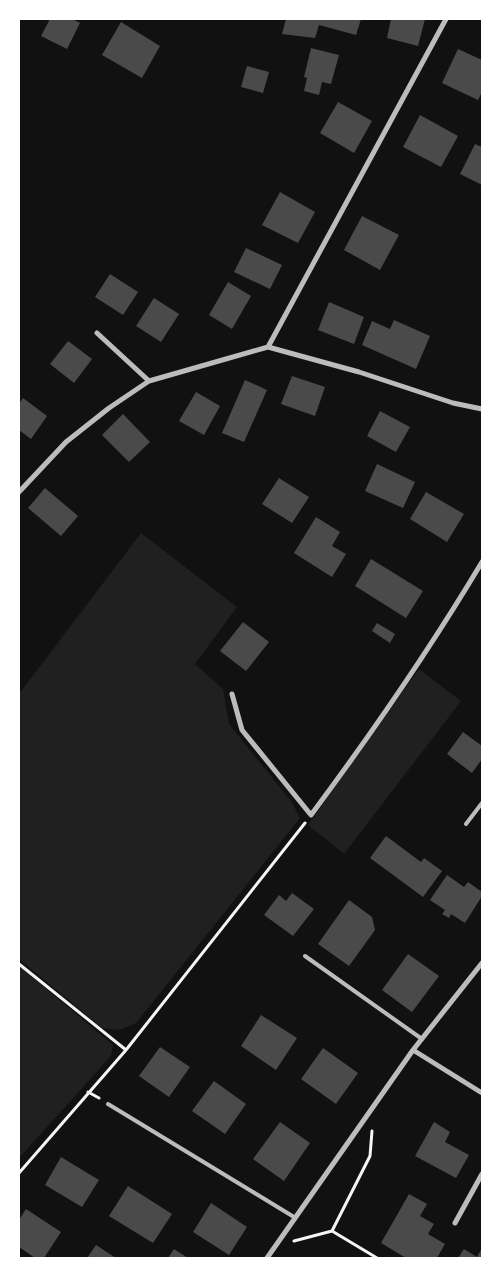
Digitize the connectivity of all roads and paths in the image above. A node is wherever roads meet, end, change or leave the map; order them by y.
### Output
1 (446, 19) edge
2 (96, 334) dead end
3 (268, 347) junction
4 (149, 381) junction
5 (482, 409) edge
6 (19, 492) edge
7 (482, 562) edge
8 (232, 694) dead end
9 (482, 803) edge
10 (311, 815) junction
11 (466, 824) dead end
12 (305, 956) dead end
13 (482, 963) edge
14 (19, 964) edge
15 (422, 1039) junction
16 (126, 1050) junction
17 (413, 1050) junction
18 (482, 1093) edge
19 (108, 1104) dead end
20 (373, 1106) junction
21 (19, 1173) edge
22 (482, 1174) edge
23 (294, 1217) junction
24 (454, 1223) dead end
25 (332, 1232) junction
26 (275, 1246) junction
27 (267, 1258) edge
28 (376, 1258) edge

1 - 3 street
2 - 4 street
3 - 4 street
3 - 5 street
4 - 6 street
7 - 10 street
8 - 10 street
9 - 11 lane
10 - 16 path
12 - 15 lane
13 - 15 street
14 - 16 path
15 - 17 street
16 - 21 path
17 - 18 street
17 - 20 street
19 - 23 lane
20 - 23 street
20 - 25 path
22 - 24 street
23 - 26 street
25 - 26 path
25 - 28 path
26 - 27 street

